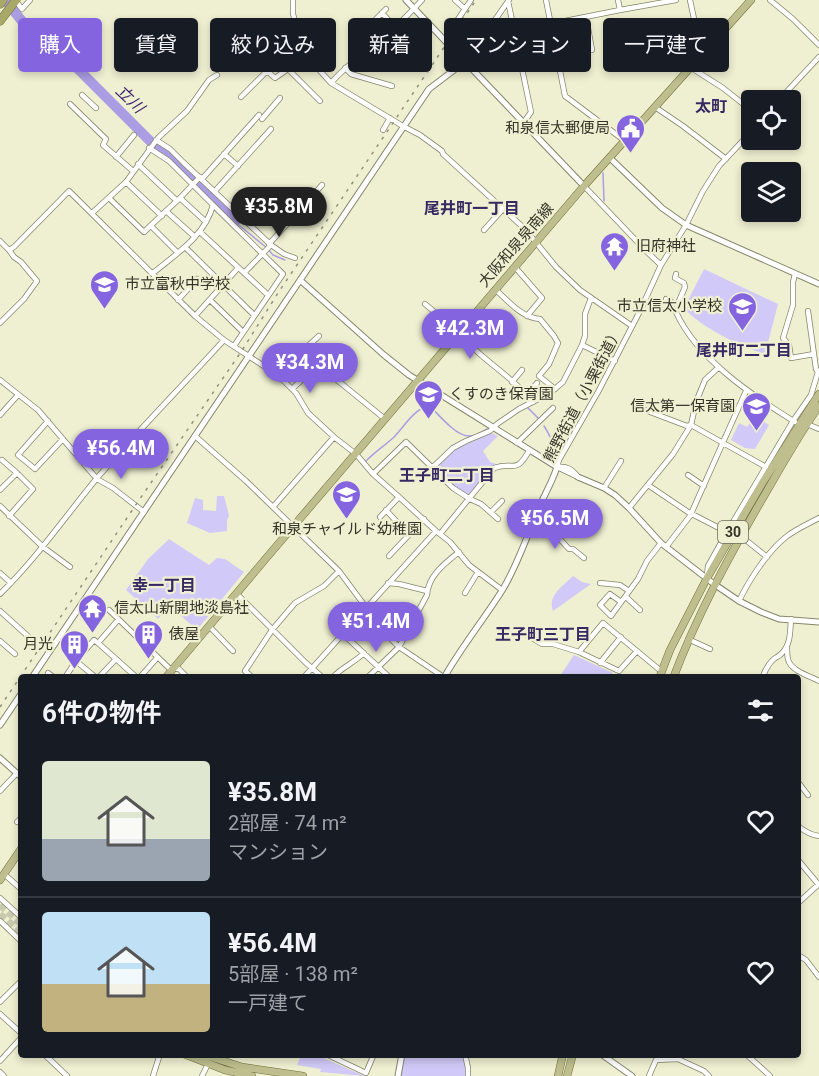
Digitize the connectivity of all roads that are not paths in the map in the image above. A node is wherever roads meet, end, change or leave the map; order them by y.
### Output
1 (30, 0) edge
2 (293, 0) edge
3 (406, 0) edge
4 (422, 0) edge
5 (455, 0) edge
6 (471, 0) edge
7 (509, 0) edge
8 (546, 0) edge
9 (618, 0) edge
10 (676, 0) edge
11 (690, 0) edge
12 (751, 0) edge
13 (770, 0) edge
14 (13, 3) edge
15 (415, 9) junction
16 (465, 9) junction
17 (620, 10) junction
18 (586, 17) junction
19 (294, 18) edge
20 (377, 18) edge
21 (389, 18) edge
22 (406, 18) edge
23 (459, 18) edge
24 (496, 18) edge
25 (512, 18) edge
26 (549, 18) edge
27 (581, 18) edge
28 (694, 18) edge
29 (0, 21) edge
30 (729, 23) edge
31 (444, 40) edge
32 (819, 45) edge
33 (592, 50) dead end
34 (819, 57) edge
35 (348, 66) edge
36 (345, 68) junction
37 (266, 72) edge
38 (268, 72) edge
39 (283, 72) edge
40 (291, 72) edge
41 (321, 72) edge
42 (451, 72) edge
43 (476, 72) edge
44 (522, 72) edge
45 (560, 72) edge
46 (685, 72) edge
47 (699, 72) edge
48 (217, 75) dead end
49 (331, 83) junction
50 (392, 86) dead end
51 (788, 90) edge
52 (82, 95) dead end
53 (241, 97) dead end
54 (280, 98) dead end
55 (320, 101) dead end
56 (741, 102) edge
57 (90, 103) junction
58 (70, 104) dead end
59 (655, 107) junction
60 (96, 108) dead end
61 (80, 114) junction
62 (390, 118) junction
63 (525, 122) junction
64 (404, 126) junction
65 (271, 129) dead end
66 (383, 130) dead end
67 (134, 135) dead end
68 (156, 140) junction
69 (625, 141) junction
70 (741, 143) edge
71 (150, 147) junction
72 (224, 154) junction
73 (116, 157) junction
74 (610, 158) junction
75 (726, 159) junction
76 (138, 164) junction
77 (238, 166) junction
78 (133, 171) junction
79 (201, 178) junction
80 (126, 182) junction
81 (194, 184) junction
82 (322, 185) dead end
83 (584, 186) junction
84 (215, 191) junction
85 (109, 198) junction
86 (221, 198) junction
87 (178, 200) junction
88 (214, 205) junction
89 (503, 209) junction
90 (166, 212) junction
91 (92, 213) junction
92 (162, 216) junction
93 (206, 222) junction
94 (686, 225) junction
95 (151, 226) junction
96 (484, 230) dead end
97 (200, 232) junction
98 (195, 237) junction
99 (0, 241) edge
100 (537, 242) junction
101 (270, 245) junction
102 (185, 247) junction
103 (9, 250) junction
104 (178, 253) junction
105 (264, 253) junction
106 (295, 258) dead end
107 (661, 265) junction
108 (515, 267) junction
109 (238, 268) junction
110 (153, 273) junction
111 (244, 273) junction
112 (676, 274) dead end
113 (795, 274) junction
114 (197, 279) dead end
115 (300, 280) junction
116 (224, 284) junction
117 (819, 284) edge
118 (495, 289) junction
119 (268, 295) junction
120 (591, 298) junction
121 (666, 299) dead end
122 (178, 300) junction
123 (210, 300) junction
124 (425, 304) dead end
125 (677, 305) junction
126 (808, 311) dead end
127 (255, 315) junction
128 (195, 316) junction
129 (527, 316) junction
130 (0, 323) edge
131 (632, 326) junction
132 (243, 332) junction
133 (459, 333) junction
134 (320, 336) dead end
135 (224, 340) junction
136 (582, 345) junction
137 (234, 346) junction
138 (814, 354) junction
139 (248, 356) junction
140 (324, 360) dead end
141 (615, 361) junction
142 (719, 367) junction
143 (522, 370) dead end
144 (818, 372) edge
145 (276, 375) junction
146 (0, 380) edge
147 (337, 380) dead end
148 (419, 381) junction
149 (512, 382) junction
150 (537, 383) dead end
151 (292, 389) junction
152 (555, 389) junction
153 (746, 391) junction
154 (819, 394) edge
155 (18, 395) junction
156 (527, 395) junction
157 (532, 402) junction
158 (819, 406) edge
159 (553, 408) dead end
160 (645, 410) dead end
161 (0, 415) edge
162 (385, 419) junction
163 (48, 422) junction
164 (800, 423) junction
165 (690, 425) junction
166 (494, 428) junction
167 (819, 429) edge
168 (195, 436) junction
169 (334, 437) junction
170 (63, 439) junction
171 (517, 443) junction
172 (723, 443) junction
173 (530, 451) junction
174 (356, 454) junction
175 (2, 460) dead end
176 (621, 461) dead end
177 (556, 467) junction
178 (766, 467) junction
179 (432, 468) junction
180 (17, 473) junction
181 (373, 474) junction
182 (688, 475) dead end
183 (578, 477) joint
184 (97, 479) junction
185 (648, 485) junction
186 (704, 486) junction
187 (604, 488) junction
188 (0, 490) edge
189 (399, 497) junction
190 (470, 499) junction
191 (502, 501) dead end
192 (0, 506) edge
193 (273, 507) junction
194 (629, 508) junction
195 (386, 510) junction
196 (144, 512) junction
197 (491, 512) junction
198 (691, 513) junction
199 (9, 516) junction
200 (380, 517) dead end
201 (819, 518) edge
202 (424, 519) junction
203 (498, 519) dead end
204 (396, 521) dead end
205 (294, 527) junction
206 (532, 527) junction
207 (438, 532) junction
208 (727, 532) junction
209 (747, 541) dead end
210 (664, 545) junction
211 (43, 547) junction
212 (459, 552) junction
213 (389, 556) dead end
214 (767, 557) junction
215 (584, 558) dead end
216 (70, 567) dead end
217 (339, 571) junction
218 (478, 572) junction
219 (0, 573) edge
220 (707, 578) junction
221 (11, 583) junction
222 (388, 583) junction
223 (600, 583) dead end
224 (714, 584) junction
225 (502, 590) junction
226 (427, 591) junction
227 (629, 591) junction
228 (465, 593) dead end
229 (0, 594) edge
230 (237, 594) junction
231 (626, 597) junction
232 (739, 601) junction
233 (621, 603) junction
234 (366, 608) junction
235 (109, 610) dead end
236 (640, 610) dead end
237 (0, 611) edge
238 (791, 619) junction
239 (118, 620) junction
240 (819, 622) edge
241 (210, 627) junction
242 (272, 630) junction
243 (343, 634) junction
244 (529, 636) dead end
245 (30, 638) dead end
246 (621, 638) junction
247 (688, 639) junction
248 (0, 641) edge
249 (98, 643) junction
250 (399, 646) junction
251 (787, 647) junction
252 (710, 649) dead end
253 (233, 651) dead end
254 (637, 651) junction
255 (579, 652) junction
256 (364, 653) junction
257 (15, 654) dead end
258 (158, 658) junction
259 (116, 659) junction
260 (76, 661) junction
261 (600, 663) junction
262 (378, 667) junction
263 (174, 669) junction
264 (312, 669) junction
265 (34, 674) edge
266 (67, 674) edge
267 (92, 674) edge
268 (102, 674) edge
269 (133, 674) edge
270 (143, 674) edge
271 (169, 674) edge
272 (184, 674) edge
273 (249, 674) edge
274 (307, 674) edge
275 (318, 674) edge
276 (336, 674) edge
277 (371, 674) edge
278 (386, 674) edge
279 (441, 674) edge
280 (445, 674) edge
281 (660, 674) edge
282 (675, 674) edge
283 (763, 674) edge
284 (819, 681) edge
285 (18, 699) edge
286 (0, 726) edge
287 (0, 758) edge
288 (18, 774) edge
289 (18, 776) edge
290 (801, 786) edge
291 (0, 791) edge
292 (808, 795) dead end
293 (801, 828) edge
294 (819, 836) edge
295 (18, 853) edge
296 (801, 863) edge
297 (2, 877) edge
298 (819, 884) edge
299 (18, 886) edge
300 (0, 898) edge
301 (801, 900) edge
302 (18, 914) edge
303 (0, 921) edge
304 (18, 937) edge
305 (801, 957) edge
306 (819, 976) edge
307 (18, 984) edge
308 (0, 1002) edge
309 (0, 1014) edge
310 (18, 1030) edge
311 (18, 1041) edge
312 (48, 1058) edge
313 (159, 1058) edge
314 (194, 1058) edge
315 (214, 1058) edge
316 (336, 1058) edge
317 (371, 1058) edge
318 (401, 1058) edge
319 (466, 1058) edge
320 (562, 1058) edge
321 (572, 1058) edge
322 (607, 1058) edge
323 (750, 1058) edge
324 (0, 1060) edge
325 (208, 1064) junction
326 (0, 1072) edge
327 (4, 1076) edge
328 (67, 1076) edge
329 (153, 1076) edge
330 (202, 1076) edge
331 (252, 1076) edge
332 (303, 1076) edge
333 (398, 1076) edge
334 (468, 1076) edge
335 (558, 1076) edge
336 (567, 1076) edge
337 (632, 1076) edge
338 (649, 1076) edge
339 (709, 1076) edge
340 (770, 1076) edge

1 - 14 street
2 - 19 street
3 - 15 street
4 - 15 street
5 - 16 street
6 - 16 street
7 - 24 street
7 - 25 street
8 - 26 street
9 - 17 street
10 - 17 street
11 - 28 street
12 - 30 main road, 大阪和泉泉南線
13 - 32 street
14 - 29 highway
15 - 22 street
15 - 31 street
16 - 23 street
17 - 18 street
18 - 27 street
18 - 33 street
20 - 21 street
34 - 51 street
35 - 36 street
36 - 49 street
36 - 50 street
37 - 53 street
38 - 39 street
40 - 55 street
41 - 49 street
42 - 64 street
43 - 63 street
44 - 63 street
45 - 69 street
46 - 59 main road, 大阪和泉泉南線
47 - 56 street
48 - 68 street
49 - 62 street
52 - 57 street
54 - 72 street
57 - 60 street
57 - 61 street
58 - 61 street
59 - 69 main road, 大阪和泉泉南線
59 - 75 street
61 - 73 street
62 - 64 street
62 - 66 street
63 - 83 street
64 - 89 street
64 - 115 street
65 - 77 street
67 - 73 street
68 - 71 street
68 - 79 street
69 - 74 main road, 大阪和泉泉南線
70 - 75 street, 熊野街道（小栗街道）
71 - 76 street
71 - 81 street
72 - 77 street
72 - 79 street
73 - 78 street
74 - 83 main road, 大阪和泉泉南線
74 - 94 street
75 - 94 street, 熊野街道（小栗街道）
76 - 78 street
76 - 87 street
77 - 84 street
78 - 80 street
79 - 81 street
79 - 84 street
80 - 85 street
80 - 92 street
81 - 87 street
81 - 88 street
82 - 101 street
83 - 100 main road, 大阪和泉泉南線
83 - 107 street
84 - 86 street
85 - 91 street
85 - 95 street
86 - 88 street
86 - 101 street
87 - 90 street
87 - 93 street
88 - 93 street
88 - 105 street
89 - 96 street
89 - 100 street
90 - 92 street
90 - 98 street
91 - 103 street
91 - 110 street
92 - 95 street
93 - 97 street
94 - 107 street, 熊野街道（小栗街道）
94 - 113 street
95 - 104 street
97 - 98 street
97 - 109 street
98 - 102 street
99 - 103 street
100 - 108 main road, 大阪和泉泉南線
100 - 120 street
101 - 105 street
101 - 106 street
102 - 104 street
102 - 116 street
103 - 130 street
104 - 110 street
105 - 111 street
105 - 119 street
107 - 131 street, 熊野街道（小栗街道）
108 - 118 main road, 大阪和泉泉南線
108 - 129 street
109 - 111 street
109 - 116 street
110 - 122 street
111 - 119 street
112 - 125 street
113 - 117 street
113 - 138 street
114 - 122 street
115 - 139 street
115 - 148 street
116 - 123 street
116 - 127 street
118 - 129 street
118 - 133 main road, 大阪和泉泉南線
119 - 127 street
120 - 131 street
120 - 136 street
121 - 125 street
122 - 128 street
123 - 128 street
123 - 132 street
124 - 133 street
125 - 142 street
126 - 138 street
127 - 132 street
128 - 135 street
129 - 152 street
131 - 141 street, 熊野街道（小栗街道）
132 - 137 street
133 - 148 main road, 大阪和泉泉南線
133 - 149 street
134 - 145 street
135 - 137 street
135 - 184 street
136 - 141 street
136 - 152 street
137 - 139 street
138 - 144 street
139 - 145 street
139 - 168 street
140 - 151 street
141 - 177 street, 熊野街道（小栗街道）
142 - 153 street
142 - 165 street
143 - 149 street
144 - 164 street
145 - 151 street
146 - 155 street
147 - 162 street
148 - 162 main road, 大阪和泉泉南線
148 - 166 street
149 - 156 street
150 - 156 street
151 - 169 street
152 - 157 street
153 - 164 street
153 - 172 street
154 - 164 main road, 30
155 - 161 street
155 - 163 street
156 - 157 street
157 - 166 street
158 - 164 main road, 30
159 - 171 street
160 - 165 street
162 - 174 main road, 大阪和泉泉南線
163 - 170 street
163 - 170 street
164 - 167 street
164 - 178 street
164 - 220 main road, 30
164 - 224 main road, 30
165 - 172 street
165 - 185 street
166 - 171 street
166 - 179 street
168 - 193 street
168 - 196 street
169 - 174 street
169 - 193 street
170 - 184 street
171 - 173 street
172 - 178 street
172 - 186 street
173 - 177 street
173 - 190 street
174 - 181 street
174 - 205 main road, 大阪和泉泉南線
175 - 180 street
176 - 187 street
177 - 183 street
177 - 206 street, 熊野街道（小栗街道）
178 - 208 street
179 - 181 street
179 - 190 street
180 - 188 street
180 - 199 street
181 - 189 street
182 - 186 street
183 - 187 street
184 - 196 street
184 - 211 street
185 - 194 street
185 - 198 street
186 - 198 street
187 - 194 street
189 - 195 street
189 - 202 street
190 - 197 street
190 - 207 street
191 - 197 street
192 - 199 street
193 - 205 street
194 - 210 street
195 - 200 street
195 - 204 street
196 - 265 street
197 - 203 street
198 - 208 street
198 - 210 street
199 - 211 street
201 - 214 street
202 - 207 street
202 - 213 street
205 - 217 street
205 - 230 main road, 大阪和泉泉南線
206 - 215 street
206 - 225 street, 熊野街道（小栗街道）
207 - 212 street
207 - 222 street
208 - 220 street
209 - 214 street
210 - 220 street
210 - 227 street
211 - 216 street
211 - 221 street
212 - 218 street
212 - 226 street
214 - 232 street
217 - 234 street
217 - 242 street
218 - 225 street
218 - 228 street
219 - 221 street
220 - 224 street
220 - 281 main road, 30
221 - 229 street
222 - 226 street
222 - 234 street
223 - 227 street
224 - 232 street
224 - 247 main road, 30
225 - 280 street, 熊野街道（小栗街道）
226 - 250 street
227 - 231 street
230 - 241 main road, 大阪和泉泉南線
230 - 242 street
231 - 233 street
231 - 236 street
232 - 238 street
233 - 233 street
234 - 243 street
234 - 250 street
235 - 239 street
237 - 245 street
238 - 240 street
238 - 251 street
239 - 249 street
239 - 258 street
241 - 253 street
241 - 263 main road, 大阪和泉泉南線
242 - 264 street
242 - 273 street
243 - 256 street
243 - 264 street
244 - 255 street
246 - 254 street
246 - 255 street
246 - 261 street
247 - 252 street
247 - 282 main road, 30
248 - 257 street
249 - 259 street
249 - 260 street
250 - 262 street
250 - 279 street
251 - 283 street
251 - 284 street
254 - 261 street
254 - 281 street
255 - 261 street
256 - 262 street
256 - 276 street
258 - 263 street
258 - 270 street
259 - 268 street
259 - 269 street
260 - 266 street
260 - 267 street
262 - 277 street
262 - 278 street
263 - 271 main road, 大阪和泉泉南線
263 - 272 street
264 - 274 street
264 - 275 street
285 - 286 street
287 - 288 street
289 - 291 street
290 - 292 street
293 - 294 street
295 - 297 main road
296 - 298 street
297 - 299 street
298 - 301 street
300 - 302 street
303 - 304 street
305 - 306 street
307 - 308 street
309 - 310 street
311 - 324 street
312 - 328 street
313 - 329 street
314 - 325 main road
315 - 332 main road
316 - 317 street
318 - 333 street
319 - 334 street
320 - 335 main road
321 - 336 main road
322 - 337 street
323 - 340 street
325 - 330 street
325 - 331 main road
326 - 327 street
338 - 339 street

